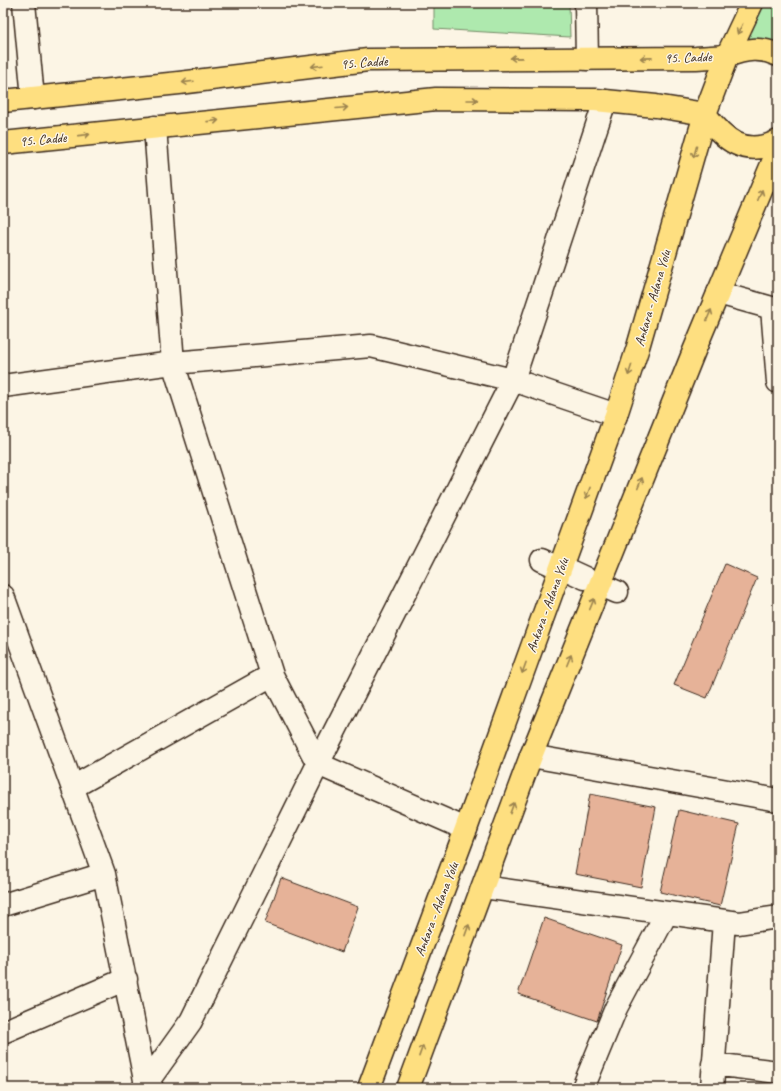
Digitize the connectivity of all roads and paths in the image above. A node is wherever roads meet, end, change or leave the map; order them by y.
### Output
1 (24, 3) edge
2 (586, 3) edge
3 (752, 3) edge
4 (778, 55) edge
5 (727, 56) junction
6 (587, 59) junction
7 (33, 98) junction
8 (3, 101) edge
9 (605, 101) junction
10 (705, 114) junction
11 (156, 127) junction
12 (778, 142) edge
13 (3, 143) edge
14 (778, 150) edge
15 (718, 293) junction
16 (775, 309) edge
17 (173, 363) junction
18 (512, 380) junction
19 (778, 382) edge
20 (3, 386) edge
21 (616, 415) junction
22 (4, 600) edge
23 (272, 675) junction
24 (531, 756) junction
25 (318, 764) junction
26 (73, 787) junction
27 (778, 800) edge
28 (466, 829) junction
29 (104, 874) junction
30 (483, 887) junction
31 (3, 904) edge
32 (666, 914) junction
33 (778, 917) edge
34 (724, 921) junction
35 (126, 979) junction
36 (3, 1032) edge
37 (713, 1064) junction
38 (778, 1072) edge
39 (147, 1087) edge
40 (369, 1088) edge
41 (408, 1088) edge
42 (583, 1088) edge
43 (712, 1088) edge

1 - 7 street
2 - 6 street
3 -> 5 main road
4 - 5 main road, 95. Cadde
5 -> 6 main road, 95. Cadde
5 - 10 main road, Ankara - Adana Yolu
6 -> 7 main road, 95. Cadde
7 - 8 main road, 95. Cadde
9 - 10 main road, 95. Cadde
11 -> 9 main road, 95. Cadde
9 - 18 street
10 - 12 main road
10 -> 21 main road, Ankara - Adana Yolu
13 -> 11 main road, 95. Cadde
11 - 17 street
15 -> 14 main road
15 - 16 street
24 -> 15 main road
16 - 19 street
17 - 18 street
17 - 20 street
17 - 23 street
18 - 21 street
18 - 25 street
21 -> 28 main road, Ankara - Adana Yolu
22 - 26 street
23 - 25 street
23 - 26 street
24 - 27 street
30 -> 24 main road
25 - 28 street
25 - 39 street
26 - 29 street
28 - 40 main road, Ankara - Adana Yolu
29 - 31 street
29 - 35 street
30 - 32 street
41 -> 30 main road
32 - 34 street
32 - 42 street
33 - 34 street
34 - 37 street
35 - 36 street
35 - 39 street
37 - 38 street
37 - 43 street

